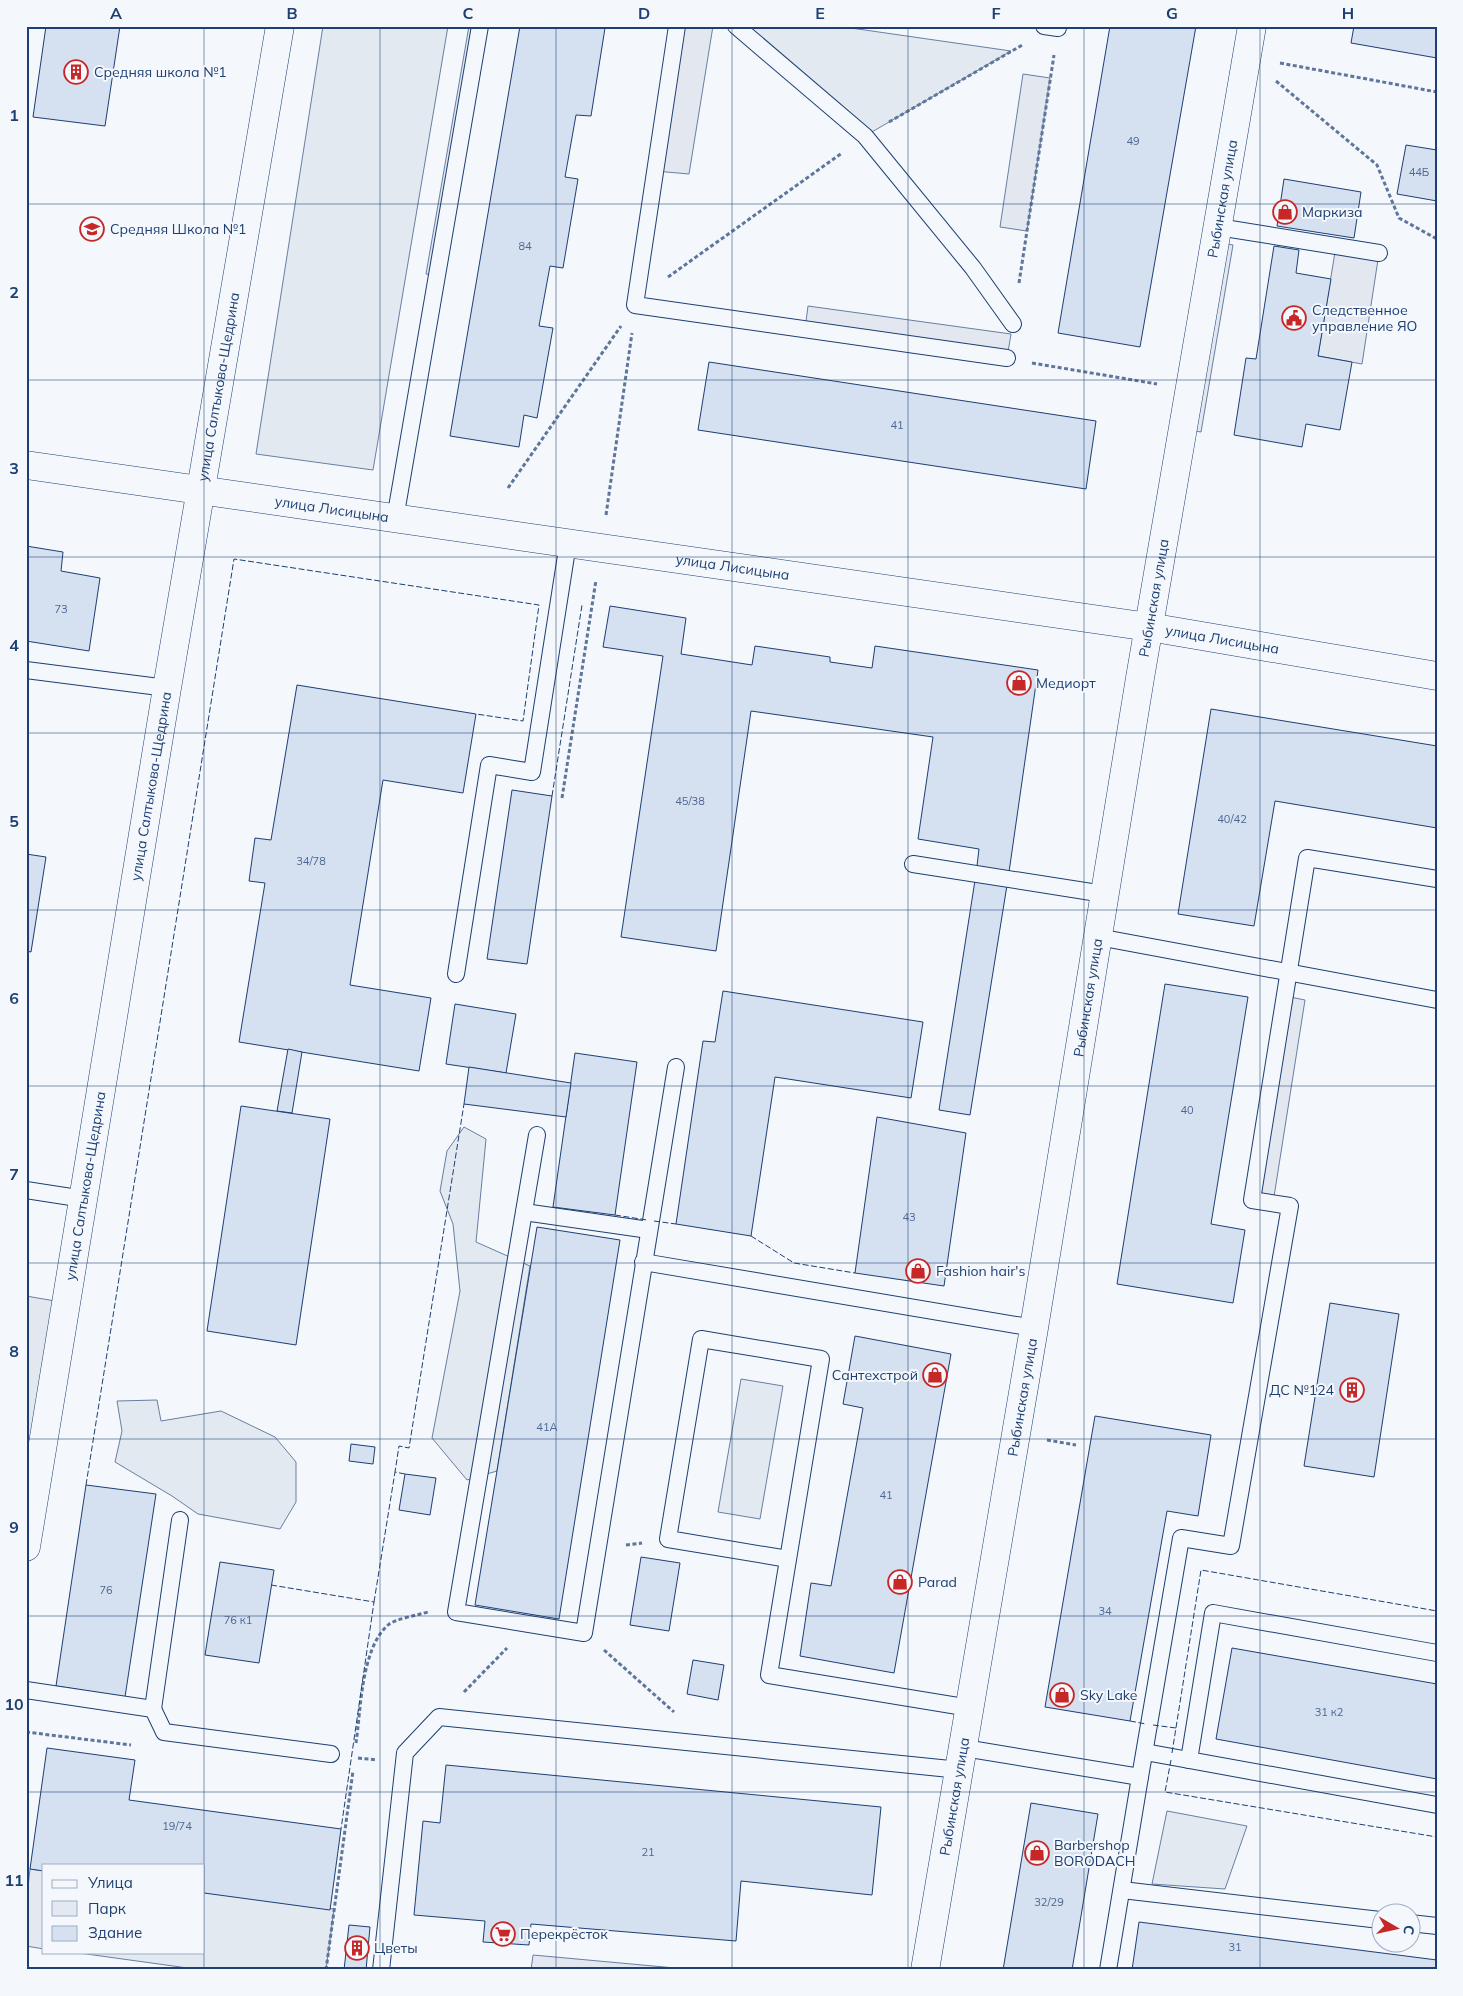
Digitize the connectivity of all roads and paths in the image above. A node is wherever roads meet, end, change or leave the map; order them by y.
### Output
1 (280, 26) edge
2 (480, 26) edge
3 (678, 26) edge
4 (736, 26) edge
5 (1044, 26) edge
6 (1058, 26) edge
7 (1252, 26) edge
8 (1246, 56) junction
9 (1437, 92) edge
10 (1218, 227) junction
11 (1437, 239) edge
12 (1379, 253) dead end
13 (635, 305) junction
14 (1013, 324) dead end
15 (1007, 358) dead end
16 (26, 465) edge
17 (508, 488) dead end
18 (202, 490) junction
19 (395, 519) junction
20 (568, 543) junction
21 (1149, 626) junction
22 (26, 670) edge
23 (1437, 676) edge
24 (167, 688) junction
25 (913, 864) dead end
26 (1437, 879) edge
27 (1104, 894) junction
28 (1098, 937) junction
29 (1289, 973) junction
30 (456, 974) dead end
31 (1437, 1000) edge
32 (676, 1067) dead end
33 (537, 1135) dead end
34 (26, 1190) edge
35 (84, 1199) junction
36 (524, 1212) junction
37 (649, 1230) junction
38 (643, 1262) junction
39 (1034, 1328) junction
40 (180, 1520) dead end
41 (668, 1539) junction
42 (26, 1547) edge
43 (597, 1550) junction
44 (788, 1559) junction
45 (456, 1612) junction
46 (530, 1624) junction
47 (584, 1633) junction
48 (1437, 1653) edge
49 (26, 1690) edge
50 (153, 1708) junction
51 (970, 1708) junction
52 (439, 1718) junction
53 (26, 1732) edge
54 (131, 1745) dead end
55 (712, 1745) junction
56 (356, 1748) dead end
57 (1145, 1752) junction
58 (330, 1754) joint
59 (962, 1759) junction
60 (1189, 1760) junction
61 (404, 1764) junction
62 (353, 1767) dead end
63 (1140, 1777) junction
64 (1437, 1805) edge
65 (1122, 1890) junction
66 (1370, 1919) edge
67 (1420, 1924) edge
68 (1437, 1926) edge
69 (326, 1970) edge
70 (381, 1970) edge
71 (926, 1970) edge
72 (1108, 1970) edge

1 - 18 street, улица Салтыкова-Щедрина
2 - 19 lane
3 - 13 lane
4 - 14 lane
5 - 6 lane
7 - 8 street, Рыбинская улица
8 - 9 path
8 - 10 street, Рыбинская улица
8 - 11 path
10 - 12 lane
10 - 21 street, Рыбинская улица
13 - 15 lane
13 - 17 path
16 - 18 street, улица Лисицына
18 - 19 street, улица Лисицына
18 - 24 street, улица Салтыкова-Щедрина
19 - 20 street, улица Лисицына
20 - 21 street, улица Лисицына
20 - 30 lane
21 - 23 street, улица Лисицына
21 - 27 street, Рыбинская улица
22 - 24 lane
24 - 35 street, улица Салтыкова-Щедрина
25 - 27 lane
26 - 29 lane
27 - 28 street, Рыбинская улица
28 - 29 lane
28 - 39 street, Рыбинская улица
29 - 31 lane
29 - 57 lane
32 - 37 lane
33 - 36 lane
34 - 35 lane
35 - 42 street, улица Салтыкова-Щедрина
36 - 37 lane
36 - 45 lane
37 - 38 lane
38 - 39 lane
38 - 43 lane
39 - 51 street, Рыбинская улица
40 - 50 lane
41 - 43 path
41 - 44 lane
41 - 44 lane
43 - 47 lane
44 - 51 lane
45 - 46 lane
45 - 56 path
46 - 47 lane
46 - 52 path
47 - 55 path
48 - 60 lane
49 - 50 lane
50 - 58 lane
51 - 59 street, Рыбинская улица
52 - 55 lane
52 - 61 lane
53 - 54 path
55 - 59 lane
57 - 60 lane
57 - 63 lane
58 - 61 path
59 - 63 lane
59 - 71 street, Рыбинская улица
60 - 64 lane
61 - 70 lane
62 - 69 path
63 - 65 lane
65 - 66 lane
65 - 72 lane
67 - 68 lane

